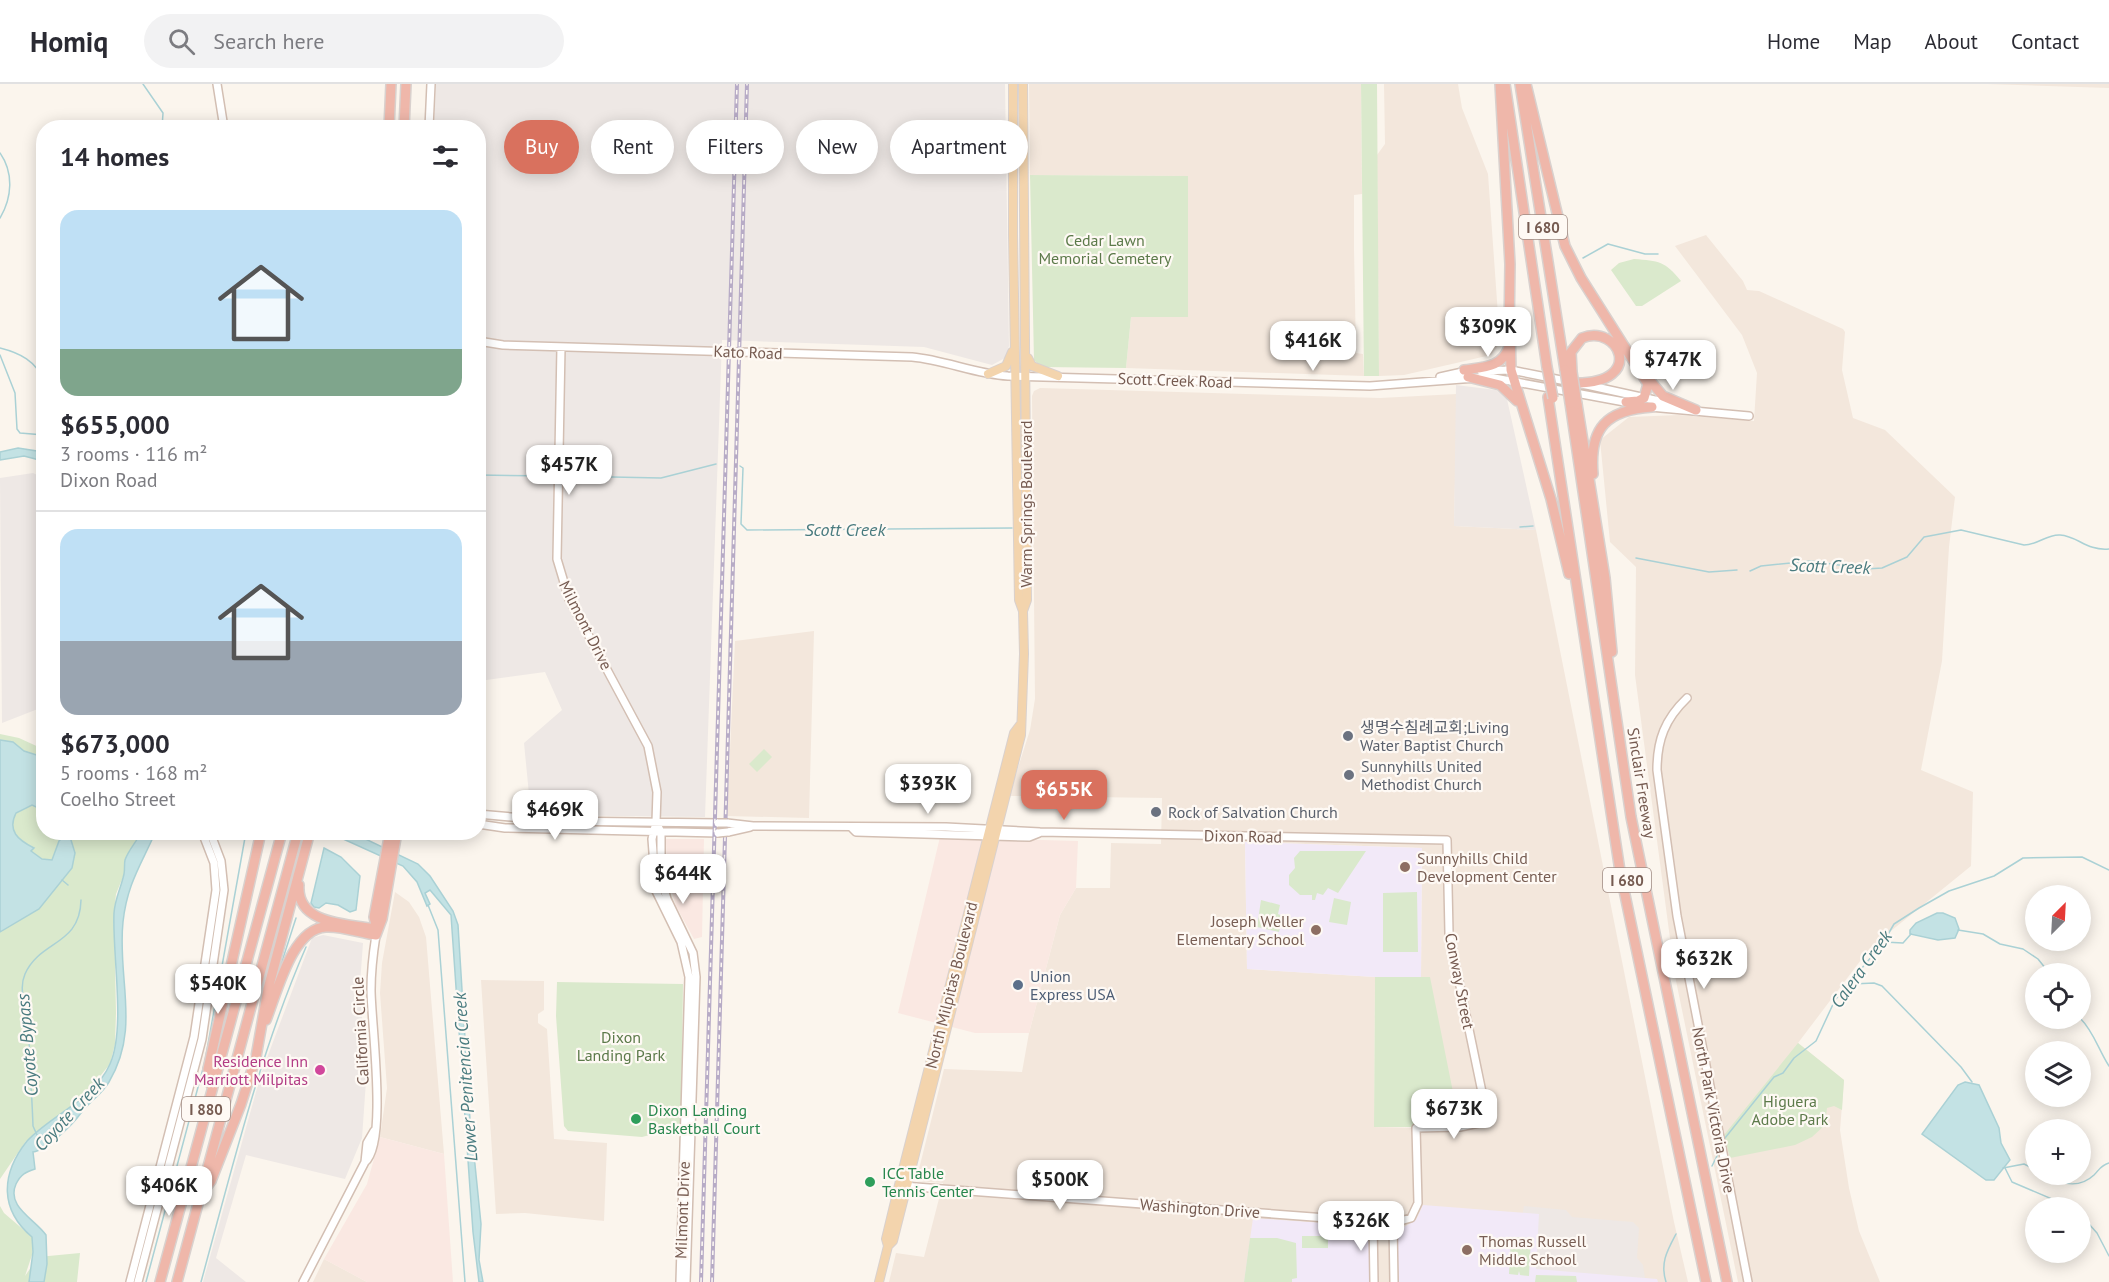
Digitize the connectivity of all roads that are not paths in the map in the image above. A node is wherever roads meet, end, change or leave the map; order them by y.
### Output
1 (217, 84) edge
2 (391, 84) edge
3 (406, 84) edge
4 (430, 84) edge
5 (1013, 84) edge
6 (1023, 84) edge
7 (1500, 84) edge
8 (1505, 84) edge
9 (1520, 84) edge
10 (1526, 84) edge
11 (223, 120) edge
12 (389, 120) edge
13 (404, 120) edge
14 (429, 120) edge
15 (1510, 328) junction
16 (1015, 336) junction
17 (486, 342) edge
18 (561, 347) junction
19 (1025, 347) junction
20 (1545, 366) junction
21 (1641, 369) junction
22 (1511, 370) junction
23 (1569, 371) junction
24 (988, 374) junction
25 (1466, 374) junction
26 (1016, 376) junction
27 (1025, 376) junction
28 (1058, 376) junction
29 (1516, 381) junction
30 (1578, 383) junction
31 (1644, 398) junction
32 (1626, 402) junction
33 (1573, 404) junction
34 (1520, 406) junction
35 (1652, 407) junction
36 (1696, 410) junction
37 (1749, 416) dead end
38 (1017, 469) junction
39 (1562, 470) junction
40 (1026, 505) junction
41 (1026, 517) junction
42 (1599, 536) junction
43 (1019, 572) junction
44 (1025, 608) junction
45 (1587, 662) junction
46 (1612, 691) junction
47 (1688, 698) dead end
48 (486, 815) edge
49 (656, 822) junction
50 (486, 825) edge
51 (753, 826) junction
52 (652, 832) junction
53 (661, 832) junction
54 (994, 832) junction
55 (205, 840) edge
56 (213, 840) edge
57 (259, 840) edge
58 (273, 840) edge
59 (280, 840) edge
60 (296, 840) edge
61 (308, 840) edge
62 (308, 840) edge
63 (391, 840) edge
64 (1447, 840) joint
65 (377, 932) junction
66 (254, 936) junction
67 (206, 987) junction
68 (259, 1037) junction
69 (211, 1088) junction
70 (903, 1186) junction
71 (200, 1197) junction
72 (1373, 1221) junction
73 (1393, 1223) junction
74 (140, 1259) junction
75 (130, 1282) edge
76 (138, 1282) edge
77 (160, 1282) edge
78 (177, 1282) edge
79 (303, 1282) edge
80 (680, 1282) edge
81 (686, 1282) edge
82 (879, 1282) edge
83 (1374, 1282) edge
84 (1394, 1282) edge
85 (1706, 1282) edge
86 (1711, 1282) edge
87 (1727, 1282) edge
88 (1748, 1282) edge

1 - 11 street
2 - 12 highway
3 - 13 highway
4 - 14 street
5 - 16 main road, Warm Springs Boulevard
6 - 19 main road, Warm Springs Boulevard
7 - 15 highway
7 - 20 highway, I 680
8 - 20 highway, I 680
9 - 23 highway, I 680
10 - 21 highway
15 - 22 highway
15 - 25 highway
16 - 24 main road
16 - 26 main road, Warm Springs Boulevard
17 - 18 street, Kato Road
18 - 24 street, Kato Road
18 - 49 street, Milmont Drive
19 - 27 main road, Warm Springs Boulevard
19 - 28 main road
20 - 39 highway, I 680, bridge
21 - 31 highway
21 - 36 highway
22 - 25 street, Scott Creek Road
22 - 29 highway
22 - 30 street, Scott Creek Road
23 - 30 highway
23 - 33 highway, bridge
24 - 26 street, Kato Road
25 - 28 street, Scott Creek Road
25 - 29 street, Scott Creek Road
25 - 34 highway
26 - 27 street, Kato Road
26 - 38 main road, Warm Springs Boulevard
27 - 28 street, Scott Creek Road
27 - 40 main road, Warm Springs Boulevard
29 - 32 street, Scott Creek Road
29 - 34 highway
30 - 31 street, Scott Creek Road
31 - 32 highway
31 - 36 street, Scott Creek Road
32 - 35 street, Scott Creek Road
33 - 42 highway
33 - 46 highway, Sinclair Freeway / I 680
34 - 45 highway
35 - 36 street, Scott Creek Road
35 - 42 highway
36 - 37 street, Scott Creek Road
38 - 40 main road
38 - 43 main road, Warm Springs Boulevard
39 - 45 highway, I 680
39 - 86 highway, I 680
40 - 41 main road, Warm Springs Boulevard
41 - 43 main road
41 - 44 main road, Warm Springs Boulevard
42 - 46 highway
43 - 44 main road
44 - 54 main road, North Milpitas Boulevard
45 - 85 highway, I 680
46 - 87 highway, Sinclair Freeway / I 680
47 - 88 street, North Park Victoria Drive
48 - 49 street
49 - 51 street, bridge
49 - 52 street, Milmont Drive
49 - 53 street, Milmont Drive
50 - 52 street
51 - 53 street, bridge
51 - 54 street, Dixon Road
52 - 53 street
52 - 80 street, Milmont Drive
53 - 81 street, Milmont Drive
54 - 64 street, Dixon Road
54 - 70 main road, North Milpitas Boulevard
55 - 67 street
56 - 67 street
57 - 69 highway
58 - 66 highway
59 - 66 highway, I 880
60 - 71 highway, I 880
61 - 65 highway
62 - 68 highway
63 - 65 highway, California Circle
64 - 73 street, Conway Street
65 - 68 highway
65 - 79 street, California Circle
66 - 69 highway, I 880
67 - 74 street
68 - 71 highway
69 - 77 highway, I 880
70 - 72 street, Washington Drive
70 - 82 main road, North Milpitas Boulevard
71 - 78 highway, I 880
72 - 73 street, Washington Drive
72 - 83 street
73 - 84 street
74 - 75 street
74 - 76 street

